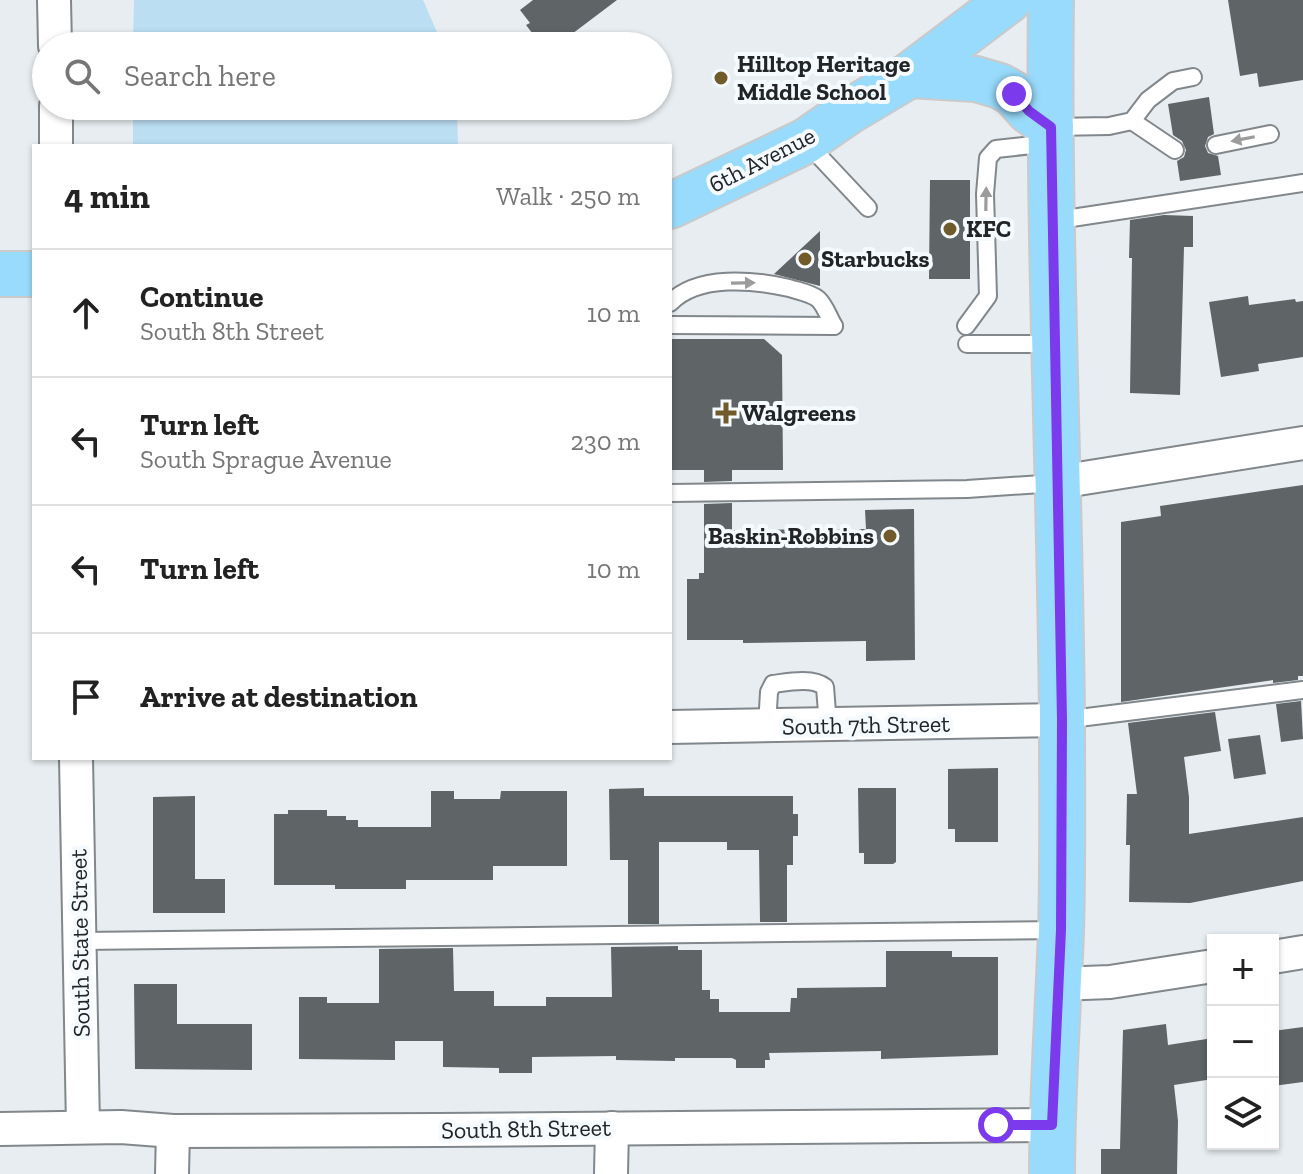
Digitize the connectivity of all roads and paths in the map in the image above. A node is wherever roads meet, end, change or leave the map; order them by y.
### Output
1 (54, 0) edge
2 (1009, 0) edge
3 (1051, 0) edge
4 (55, 32) edge
5 (910, 75) junction
6 (1193, 77) dead end
7 (56, 120) edge
8 (1132, 121) junction
9 (1270, 134) dead end
10 (1051, 135) junction
11 (806, 141) junction
12 (56, 144) edge
13 (1216, 145) dead end
14 (1175, 150) dead end
15 (1303, 183) edge
16 (672, 205) edge
17 (868, 208) dead end
18 (1051, 221) junction
19 (0, 274) edge
20 (32, 274) edge
21 (672, 301) edge
22 (672, 325) edge
23 (966, 326) dead end
24 (967, 344) dead end
25 (1055, 344) junction
26 (1303, 443) edge
27 (1059, 482) junction
28 (672, 493) edge
29 (1303, 690) edge
30 (1062, 720) junction
31 (828, 725) junction
32 (767, 726) junction
33 (672, 727) edge
34 (76, 760) edge
35 (1061, 930) junction
36 (81, 941) junction
37 (1303, 952) edge
38 (1279, 956) edge
39 (1207, 967) edge
40 (1059, 984) junction
41 (1052, 1125) junction
42 (83, 1127) junction
43 (612, 1128) junction
44 (0, 1129) edge
45 (173, 1131) junction
46 (172, 1174) edge
47 (611, 1174) edge
48 (1052, 1174) edge

1 - 4 street
2 - 5 main road, 6th Avenue
3 - 10 main road
5 - 10 main road
5 - 11 main road, 6th Avenue
6 - 8 lane
7 - 12 street
8 - 10 lane
8 - 14 lane
9 -> 13 lane
10 - 18 main road
23 -> 10 lane
11 - 16 main road, 6th Avenue
11 - 17 lane
15 - 18 lane
18 - 25 main road
19 - 20 main road
21 -> 22 lane
24 - 25 lane
25 - 27 main road
26 - 27 street
27 - 28 lane
27 - 30 main road
29 - 30 lane
30 - 31 street, South 7th Street
30 - 35 main road
31 - 32 street, South 7th Street
31 - 32 lane
32 - 33 street, South 7th Street
34 - 36 street, South State Street
35 - 36 lane
35 - 40 main road
36 - 42 street, South State Street
37 - 38 street
39 - 40 street
40 - 41 main road
41 - 43 street, South 8th Street
41 - 48 main road
42 - 44 street, South 8th Street
42 - 45 street, South 8th Street
43 - 45 street, South 8th Street
43 - 47 street
45 - 46 street

